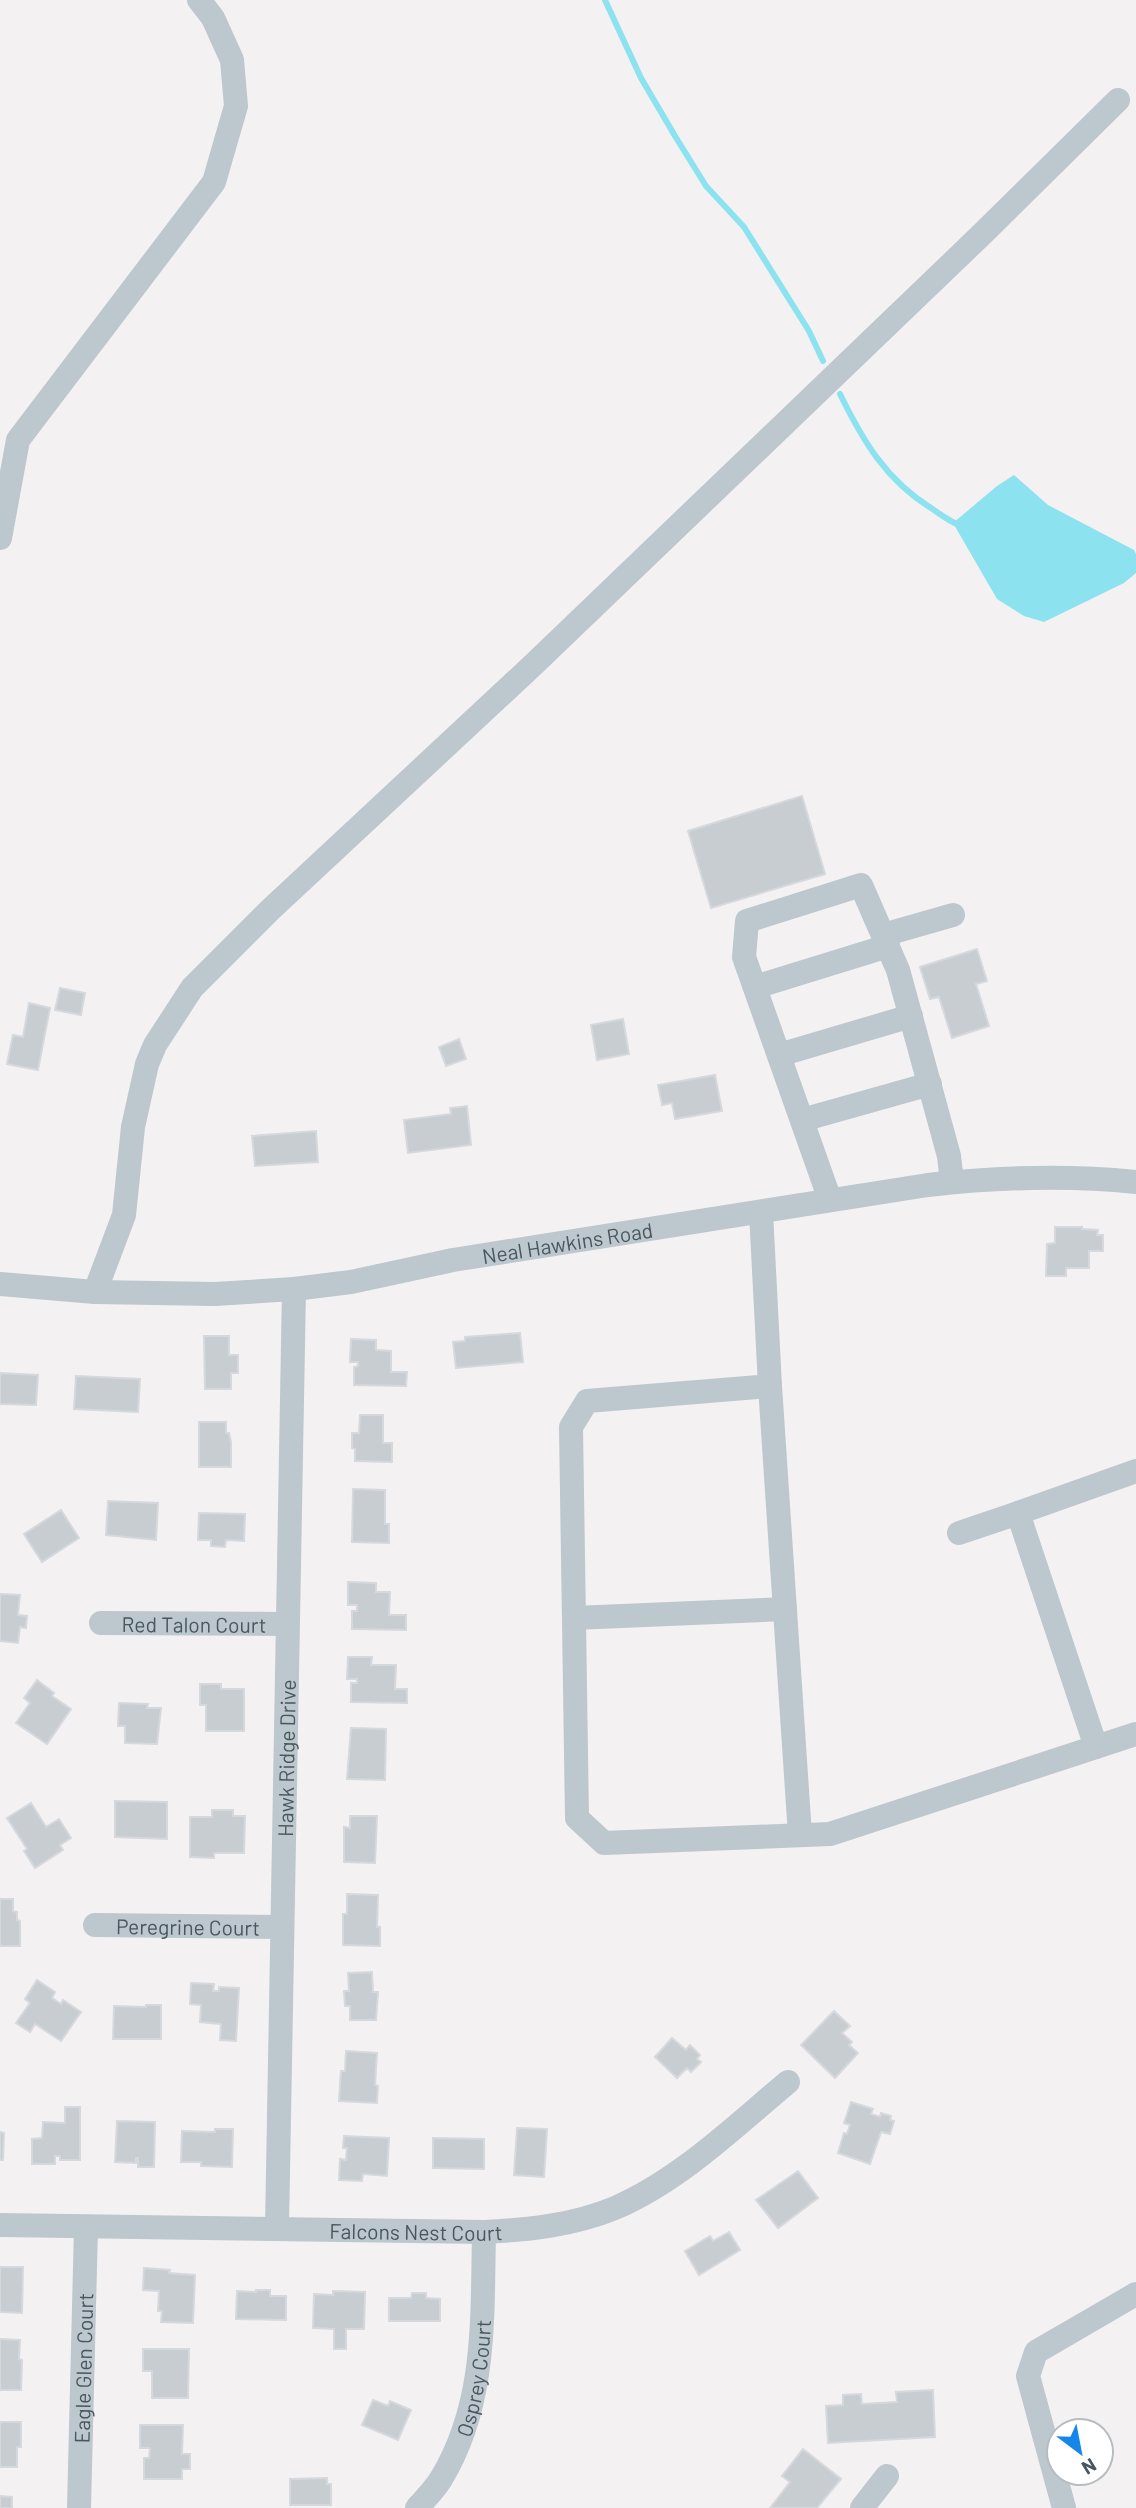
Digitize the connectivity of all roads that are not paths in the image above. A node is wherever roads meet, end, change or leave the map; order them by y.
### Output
1 (199, 0) edge
2 (1118, 100) dead end
3 (0, 538) edge
4 (953, 915) dead end
5 (886, 941) junction
6 (755, 987) junction
7 (911, 1016) junction
8 (779, 1055) junction
9 (930, 1084) junction
10 (802, 1120) junction
11 (952, 1182) junction
12 (1136, 1182) edge
13 (830, 1200) junction
14 (761, 1212) junction
15 (0, 1284) edge
16 (294, 1289) junction
17 (95, 1292) junction
18 (770, 1386) junction
19 (1136, 1471) edge
20 (1018, 1513) junction
21 (958, 1533) dead end
22 (785, 1609) junction
23 (573, 1618) junction
24 (101, 1623) dead end
25 (287, 1624) junction
26 (1136, 1734) edge
27 (1096, 1748) junction
28 (800, 1835) junction
29 (95, 1925) dead end
30 (282, 1927) junction
31 (788, 2082) dead end
32 (0, 2225) edge
33 (86, 2227) junction
34 (277, 2227) junction
35 (484, 2232) junction
36 (1136, 2294) edge
37 (887, 2476) dead end
38 (79, 2508) edge
39 (417, 2508) edge
40 (862, 2508) edge
41 (1063, 2508) edge

1 - 3 street
2 - 17 street
4 - 5 street
5 - 6 street
5 - 6 street
5 - 7 street
6 - 8 street
7 - 8 street
7 - 9 street
8 - 10 street
9 - 10 street
9 - 11 street
10 - 13 street
11 - 12 street, Neal Hawkins Road
11 - 13 street, Neal Hawkins Road
13 - 14 street, Neal Hawkins Road
14 - 16 street, Neal Hawkins Road
14 - 18 street
15 - 17 street, Neal Hawkins Road
16 - 17 street, Neal Hawkins Road
16 - 25 street, Hawk Ridge Drive
18 - 22 street
18 - 23 street
19 - 20 street
20 - 21 street
20 - 27 street
22 - 23 street
22 - 28 street
23 - 28 street
24 - 25 street, Red Talon Court
25 - 30 street, Hawk Ridge Drive
26 - 27 street
27 - 28 street
29 - 30 street, Peregrine Court
30 - 34 street, Hawk Ridge Drive
31 - 35 street, Falcons Nest Court
32 - 33 street, Falcons Nest Court
33 - 34 street, Falcons Nest Court
33 - 38 street, Eagle Glen Court
34 - 35 street, Falcons Nest Court
35 - 39 street, Osprey Court
36 - 41 street
37 - 40 street

